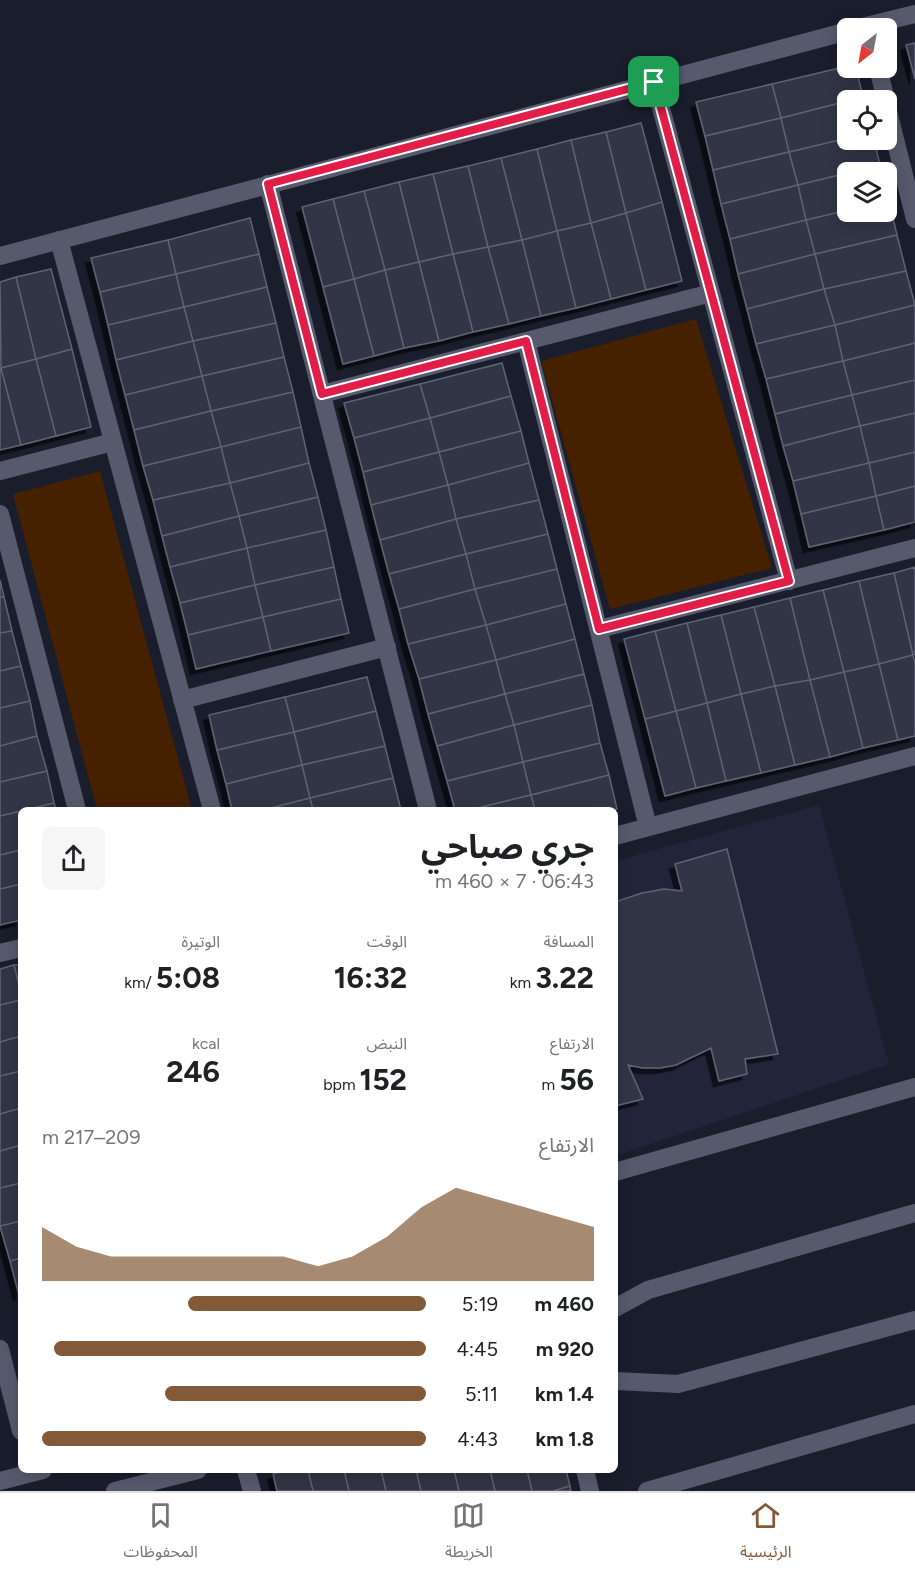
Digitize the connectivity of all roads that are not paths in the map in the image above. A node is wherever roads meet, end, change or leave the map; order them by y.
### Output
1 (915, 14) edge
2 (897, 19) edge
3 (837, 34) edge
4 (654, 82) junction
5 (897, 146) edge
6 (268, 184) junction
7 (915, 219) edge
8 (59, 240) junction
9 (0, 256) edge
10 (711, 293) junction
11 (526, 341) junction
12 (322, 394) junction
13 (113, 442) junction
14 (0, 471) edge
15 (0, 514) edge
16 (915, 548) edge
17 (789, 581) junction
18 (599, 629) junction
19 (387, 647) junction
20 (182, 700) junction
21 (915, 756) edge
22 (76, 807) edge
23 (211, 807) edge
24 (427, 807) edge
25 (648, 827) junction
26 (618, 835) edge
27 (18, 949) edge
28 (0, 953) edge
29 (915, 1088) edge
30 (618, 1171) edge
31 (915, 1213) edge
32 (618, 1306) edge
33 (915, 1320) edge
34 (0, 1349) edge
35 (618, 1381) edge
36 (915, 1414) edge
37 (18, 1419) edge
38 (28, 1473) edge
39 (173, 1473) edge
40 (247, 1473) edge
41 (586, 1473) edge
42 (139, 1477) edge
43 (0, 1481) edge
44 (115, 1491) edge
45 (252, 1491) edge
46 (590, 1491) edge
47 (647, 1491) edge

1 - 2 street
3 - 4 street
4 - 6 street
4 - 10 street
5 - 7 street
6 - 8 street
6 - 12 street
8 - 9 street
8 - 13 street
10 - 11 street
10 - 17 street
11 - 12 street
11 - 18 street
12 - 19 street
13 - 14 street
13 - 20 street
15 - 22 street
16 - 17 street
17 - 18 street
18 - 25 street
19 - 20 street
19 - 24 street
20 - 23 street
21 - 25 street
25 - 26 street
27 - 28 street
29 - 30 street
31 - 32 street
33 - 35 street
34 - 37 street
36 - 47 street
38 - 43 street
39 - 42 street
40 - 45 street
41 - 46 street
42 - 44 street

